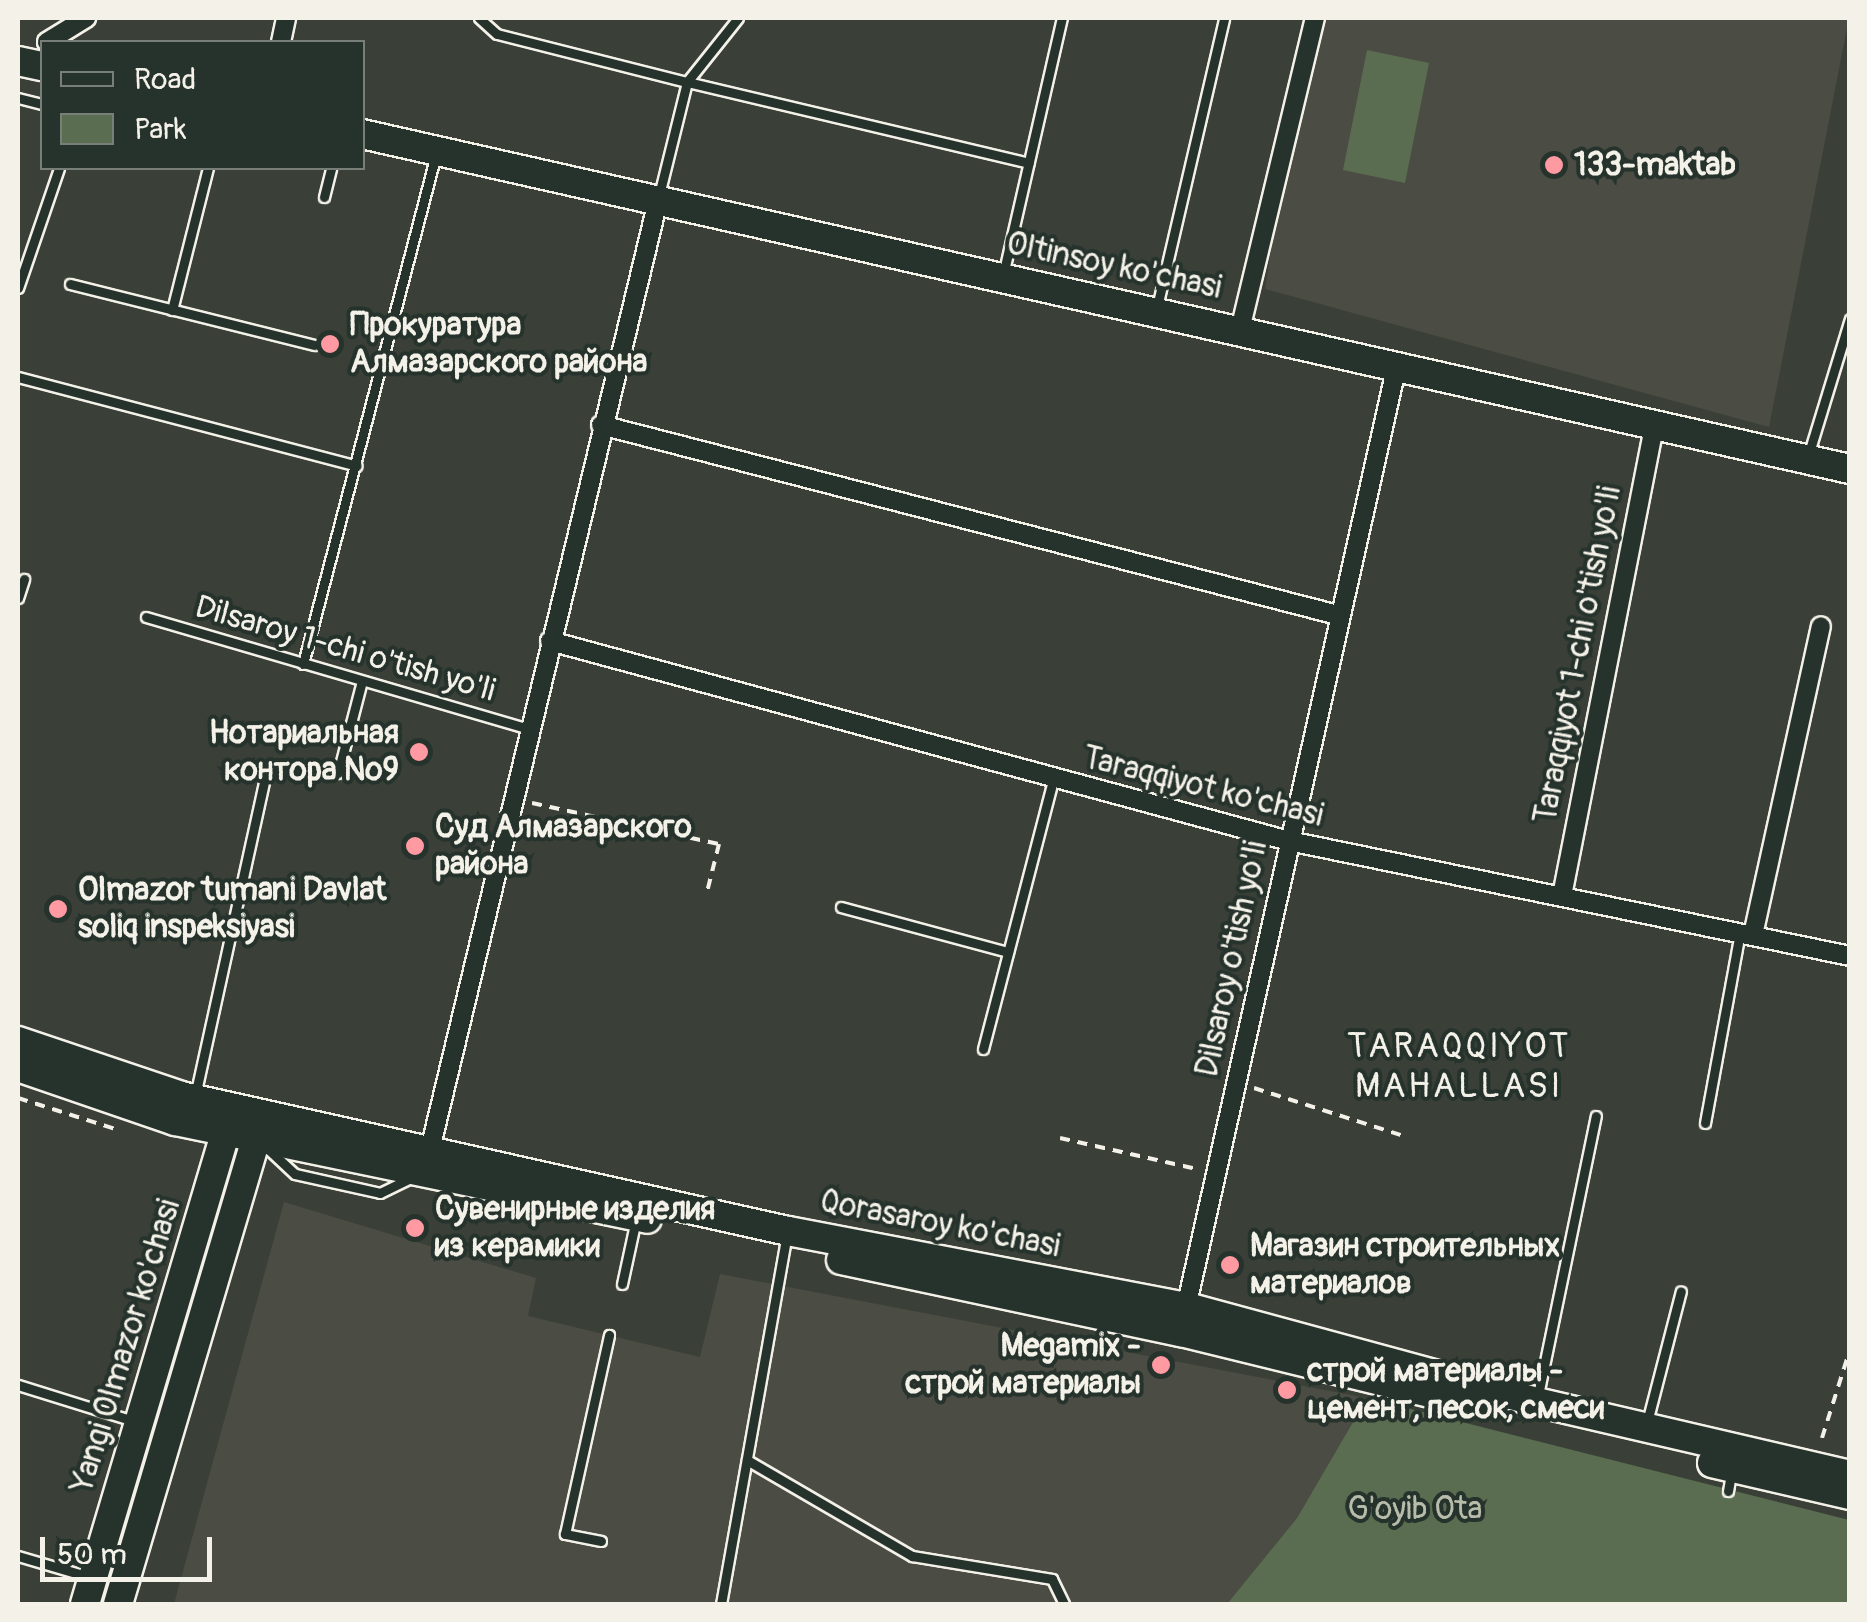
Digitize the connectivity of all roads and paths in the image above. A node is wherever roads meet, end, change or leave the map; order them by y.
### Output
1 (86, 18) edge
2 (478, 18) edge
3 (738, 18) edge
4 (1062, 18) edge
5 (1224, 18) edge
6 (1315, 18) edge
7 (55, 40) edge
8 (688, 82) junction
9 (365, 135) edge
10 (438, 148) junction
11 (1029, 163) junction
12 (58, 170) edge
13 (207, 170) edge
14 (331, 170) edge
15 (324, 197) dead end
16 (658, 201) junction
17 (1002, 278) junction
18 (70, 284) dead end
19 (18, 288) edge
20 (172, 310) junction
21 (1156, 312) junction
22 (1850, 318) edge
23 (1240, 330) junction
24 (1846, 340) edge
25 (314, 345) dead end
26 (1397, 365) junction
27 (18, 376) edge
28 (601, 425) junction
29 (1654, 426) junction
30 (1807, 459) junction
31 (357, 466) junction
32 (1850, 469) edge
33 (24, 578) dead end
34 (18, 598) edge
35 (1338, 615) junction
36 (146, 617) dead end
37 (1821, 626) dead end
38 (550, 641) junction
39 (303, 664) junction
40 (362, 681) junction
41 (530, 729) junction
42 (338, 772) dead end
43 (1053, 780) junction
44 (264, 783) dead end
45 (512, 799) junction
46 (1288, 841) junction
47 (707, 892) dead end
48 (1562, 896) junction
49 (841, 907) dead end
50 (1746, 934) junction
51 (1008, 952) junction
52 (1850, 956) edge
53 (18, 1041) edge
54 (983, 1049) dead end
55 (18, 1067) edge
56 (1236, 1082) junction
57 (18, 1098) edge
58 (194, 1099) junction
59 (1596, 1116) dead end
60 (230, 1120) junction
61 (1705, 1122) dead end
62 (260, 1126) junction
63 (130, 1134) dead end
64 (1407, 1137) dead end
65 (1060, 1138) dead end
66 (427, 1162) junction
67 (1216, 1173) junction
68 (637, 1216) junction
69 (786, 1239) junction
70 (622, 1284) dead end
71 (1682, 1291) dead end
72 (1184, 1319) junction
73 (609, 1335) dead end
74 (1850, 1348) edge
75 (18, 1385) edge
76 (1536, 1402) junction
77 (140, 1422) junction
78 (1646, 1428) junction
79 (1822, 1438) dead end
80 (747, 1460) junction
81 (1850, 1474) edge
82 (1850, 1496) edge
83 (601, 1541) dead end
84 (18, 1556) edge
85 (89, 1591) edge
86 (118, 1604) edge
87 (721, 1604) edge
88 (1064, 1604) edge

1 - 7 street
2 - 8 lane
3 - 8 lane
4 - 11 lane
5 - 21 lane
6 - 23 street
8 - 11 lane
8 - 16 lane
9 - 10 main road, Oltinsoy ko'chasi
10 - 16 main road, Oltinsoy ko'chasi
10 - 31 lane
11 - 17 lane
12 - 19 lane
13 - 20 lane
14 - 15 lane
16 - 17 main road, Oltinsoy ko'chasi
16 - 28 street
17 - 21 main road, Oltinsoy ko'chasi
18 - 20 lane
20 - 25 lane
21 - 23 main road, Oltinsoy ko'chasi
22 - 24 lane
23 - 26 main road, Oltinsoy ko'chasi
24 - 30 lane
26 - 29 main road, Oltinsoy ko'chasi
26 - 35 street, Dilsaroy o'tish yo'li
27 - 31 lane
28 - 35 street
28 - 38 street
29 - 30 main road, Oltinsoy ko'chasi
29 - 48 street, Taraqqiyot 1-chi o'tish yo'li
30 - 32 main road, Oltinsoy ko'chasi
31 - 39 lane
33 - 34 lane
35 - 46 street, Dilsaroy o'tish yo'li
36 - 39 lane, Dilsaroy 1-chi o'tish yo'li
37 - 50 street
38 - 41 street
38 - 43 street, Taraqqiyot ko'chasi
39 - 40 lane, Dilsaroy 1-chi o'tish yo'li
40 - 41 lane, Dilsaroy 1-chi o'tish yo'li
40 - 42 lane
41 - 45 street
43 - 46 street, Taraqqiyot ko'chasi
43 - 51 lane
44 - 58 lane
45 - 47 path
45 - 66 street
46 - 48 street, Taraqqiyot ko'chasi
46 - 56 street, Dilsaroy o'tish yo'li
48 - 50 street, Taraqqiyot ko'chasi
49 - 51 lane
50 - 52 street, Taraqqiyot ko'chasi
50 - 61 lane
51 - 54 lane
53 - 58 main road, Qorasaroy ko'chasi
55 - 60 main road, Qorasaroy ko'chasi
56 - 64 path
56 - 67 street, Dilsaroy o'tish yo'li
57 - 63 path
58 - 60 main road, Qorasaroy ko'chasi
59 - 76 lane
60 - 62 main road, Qorasaroy ko'chasi
60 - 77 main road, Yangi Olmazor ko'chasi
62 - 66 main road, Qorasaroy ko'chasi
62 - 86 main road, Yangi Olmazor ko'chasi
65 - 67 path
66 - 68 main road, Qorasaroy ko'chasi
66 - 69 main road, Qorasaroy ko'chasi
67 - 72 street, Dilsaroy o'tish yo'li
68 - 69 main road, Qorasaroy ko'chasi
68 - 70 lane
69 - 72 main road, Qorasaroy ko'chasi
69 - 80 lane
71 - 78 lane
72 - 76 main road, Qorasaroy ko'chasi
72 - 82 main road, Qorasaroy ko'chasi
73 - 83 lane
74 - 79 path
75 - 77 lane
76 - 78 main road, Qorasaroy ko'chasi
77 - 85 main road, Yangi Olmazor ko'chasi
78 - 81 main road, Qorasaroy ko'chasi
80 - 87 lane
80 - 88 lane
84 - 85 lane

